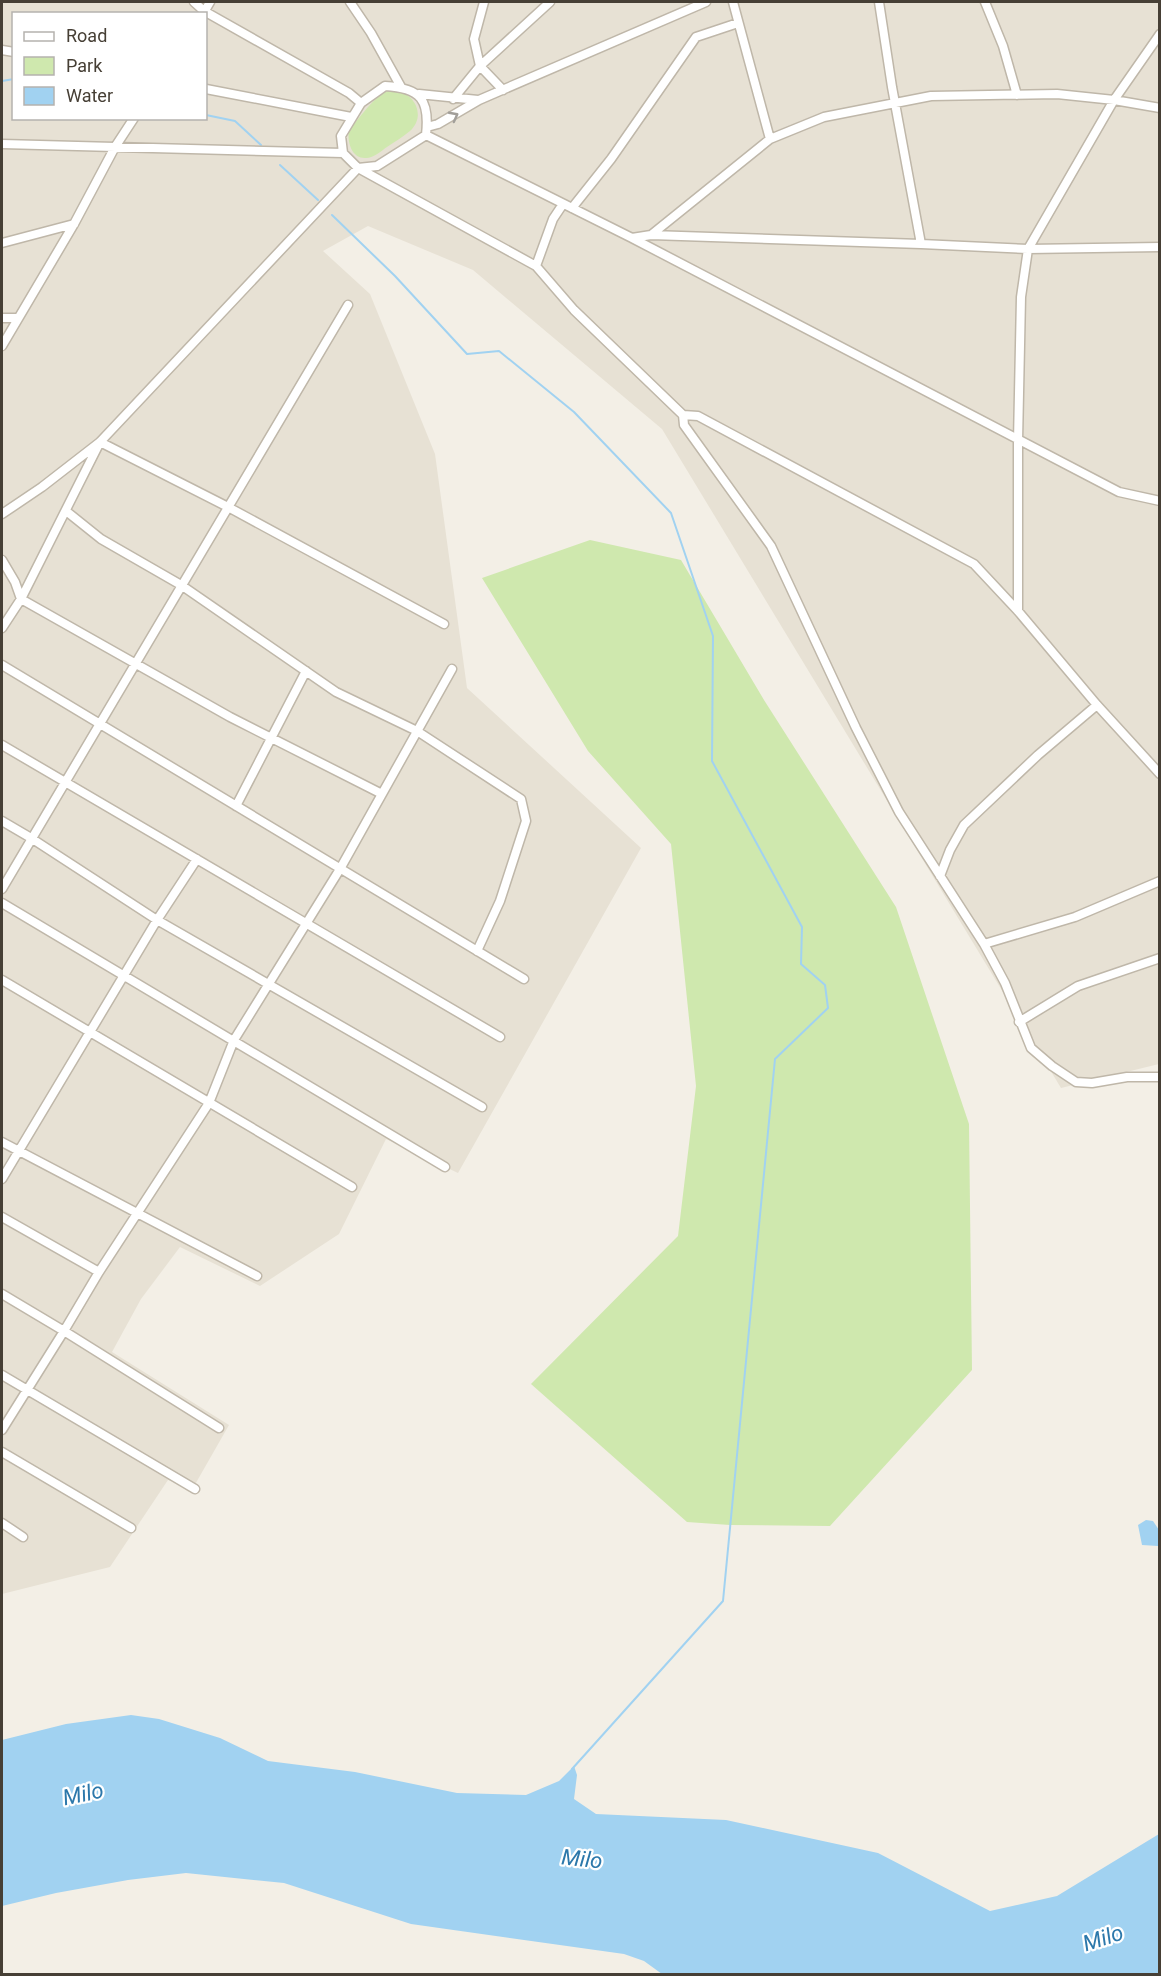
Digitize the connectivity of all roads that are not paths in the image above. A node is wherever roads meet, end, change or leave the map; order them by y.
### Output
1 (194, 2) edge
2 (210, 2) edge
3 (350, 2) edge
4 (484, 2) edge
5 (550, 2) edge
6 (706, 2) edge
7 (734, 2) edge
8 (879, 2) edge
9 (985, 2) edge
10 (204, 12) edge
11 (207, 14) edge
12 (738, 23) junction
13 (1160, 33) edge
14 (480, 66) junction
15 (401, 87) junction
16 (207, 89) edge
17 (503, 90) junction
18 (419, 94) junction
19 (1017, 95) junction
20 (453, 99) junction
21 (479, 100) junction
22 (1114, 100) junction
23 (895, 102) junction
24 (361, 103) junction
25 (1160, 108) edge
26 (351, 117) junction
27 (133, 120) edge
28 (426, 131) junction
29 (770, 139) junction
30 (2, 144) edge
31 (115, 147) junction
32 (343, 153) junction
33 (358, 168) junction
34 (568, 206) junction
35 (74, 224) junction
36 (651, 235) junction
37 (632, 238) junction
38 (2, 243) edge
39 (921, 243) junction
40 (1160, 247) edge
41 (1028, 249) junction
42 (536, 266) junction
43 (348, 305) dead end
44 (2, 318) edge
45 (18, 318) junction
46 (2, 346) edge
47 (683, 415) junction
48 (1018, 441) junction
49 (100, 442) junction
50 (1160, 501) edge
51 (228, 507) junction
52 (66, 511) junction
53 (2, 514) edge
54 (2, 560) edge
55 (181, 585) junction
56 (21, 599) junction
57 (1018, 610) junction
58 (444, 624) dead end
59 (2, 628) edge
60 (135, 663) junction
61 (2, 665) edge
62 (452, 669) dead end
63 (306, 670) junction
64 (1097, 705) junction
65 (99, 724) junction
66 (417, 731) junction
67 (272, 737) junction
68 (2, 745) edge
69 (1160, 774) edge
70 (64, 783) junction
71 (382, 794) junction
72 (236, 807) junction
73 (2, 821) edge
74 (31, 838) junction
75 (197, 860) junction
76 (340, 869) junction
77 (940, 876) junction
78 (1160, 881) edge
79 (2, 889) edge
80 (2, 903) edge
81 (157, 920) junction
82 (305, 923) junction
83 (984, 944) junction
84 (477, 951) junction
85 (1160, 958) edge
86 (124, 976) junction
87 (524, 979) dead end
88 (2, 980) edge
89 (268, 984) junction
90 (1019, 1022) junction
91 (90, 1032) junction
92 (500, 1037) dead end
93 (234, 1040) junction
94 (1160, 1077) edge
95 (209, 1103) junction
96 (482, 1107) dead end
97 (2, 1142) edge
98 (18, 1152) junction
99 (445, 1167) dead end
100 (2, 1179) edge
101 (352, 1187) dead end
102 (138, 1214) junction
103 (2, 1217) edge
104 (99, 1272) junction
105 (256, 1276) dead end
106 (2, 1294) edge
107 (64, 1331) junction
108 (2, 1375) edge
109 (27, 1390) junction
110 (219, 1428) dead end
111 (2, 1430) edge
112 (2, 1452) edge
113 (195, 1489) dead end
114 (2, 1523) edge
115 (131, 1528) dead end
116 (23, 1537) dead end

1 - 10 street
2 - 10 street
3 - 15 street
4 - 14 street
5 - 14 street
6 - 17 street
7 - 12 street
8 - 23 street
9 - 19 street
11 - 24 street
12 - 29 street
12 - 34 street
13 - 22 street
14 - 17 street
14 - 20 street
15 - 18 street
15 - 24 street
16 - 26 street
17 - 21 street
18 - 20 street
18 - 28 street
19 - 22 street
19 - 23 street
20 - 21 street
28 -> 21 street
22 - 25 street
22 - 41 street
23 - 29 street
23 - 39 street
24 - 26 street
26 - 32 street
27 - 31 street
28 - 33 street
28 - 34 street
29 - 36 street
30 - 31 street
31 - 32 street
31 - 35 street
32 - 33 street
33 - 42 street
33 - 49 street
34 - 37 street
34 - 42 street
35 - 38 street
35 - 45 street
36 - 37 street
36 - 39 street
37 - 48 street
39 - 41 street
40 - 41 street
41 - 48 street
42 - 47 street
43 - 51 street
44 - 45 street
45 - 46 street
47 - 57 street
47 - 77 street
48 - 50 street
48 - 57 street
49 - 51 street
49 - 52 street
49 - 53 street
51 - 55 street
51 - 58 street
52 - 55 street
52 - 56 street
54 - 56 street
55 - 60 street
55 - 63 street
56 - 59 street
56 - 60 street
57 - 64 street
60 - 65 street
60 - 67 street
61 - 65 street
62 - 66 street
63 - 66 street
63 - 67 street
64 - 69 street
64 - 77 street
65 - 70 street
65 - 72 street
66 - 71 street
66 - 84 street
67 - 71 street
67 - 72 street
68 - 70 street
70 - 74 street
70 - 75 street
71 - 76 street
72 - 76 street
73 - 74 street
74 - 79 street
74 - 81 street
75 - 81 street
75 - 82 street
76 - 82 street
76 - 84 street
77 - 83 street
78 - 83 street
80 - 86 street
81 - 86 street
81 - 89 street
82 - 89 street
82 - 92 street
83 - 90 street
84 - 87 street
85 - 90 street
86 - 91 street
86 - 93 street
88 - 91 street
89 - 93 street
89 - 96 street
90 - 94 street
91 - 95 street
91 - 98 street
93 - 95 street
93 - 99 street
95 - 101 street
95 - 102 street
97 - 98 street
98 - 100 street
98 - 102 street
102 - 104 street
102 - 105 street
103 - 104 street
104 - 107 street
106 - 107 street
107 - 109 street
107 - 110 street
108 - 109 street
109 - 111 street
109 - 113 street
112 - 115 street
114 - 116 street

